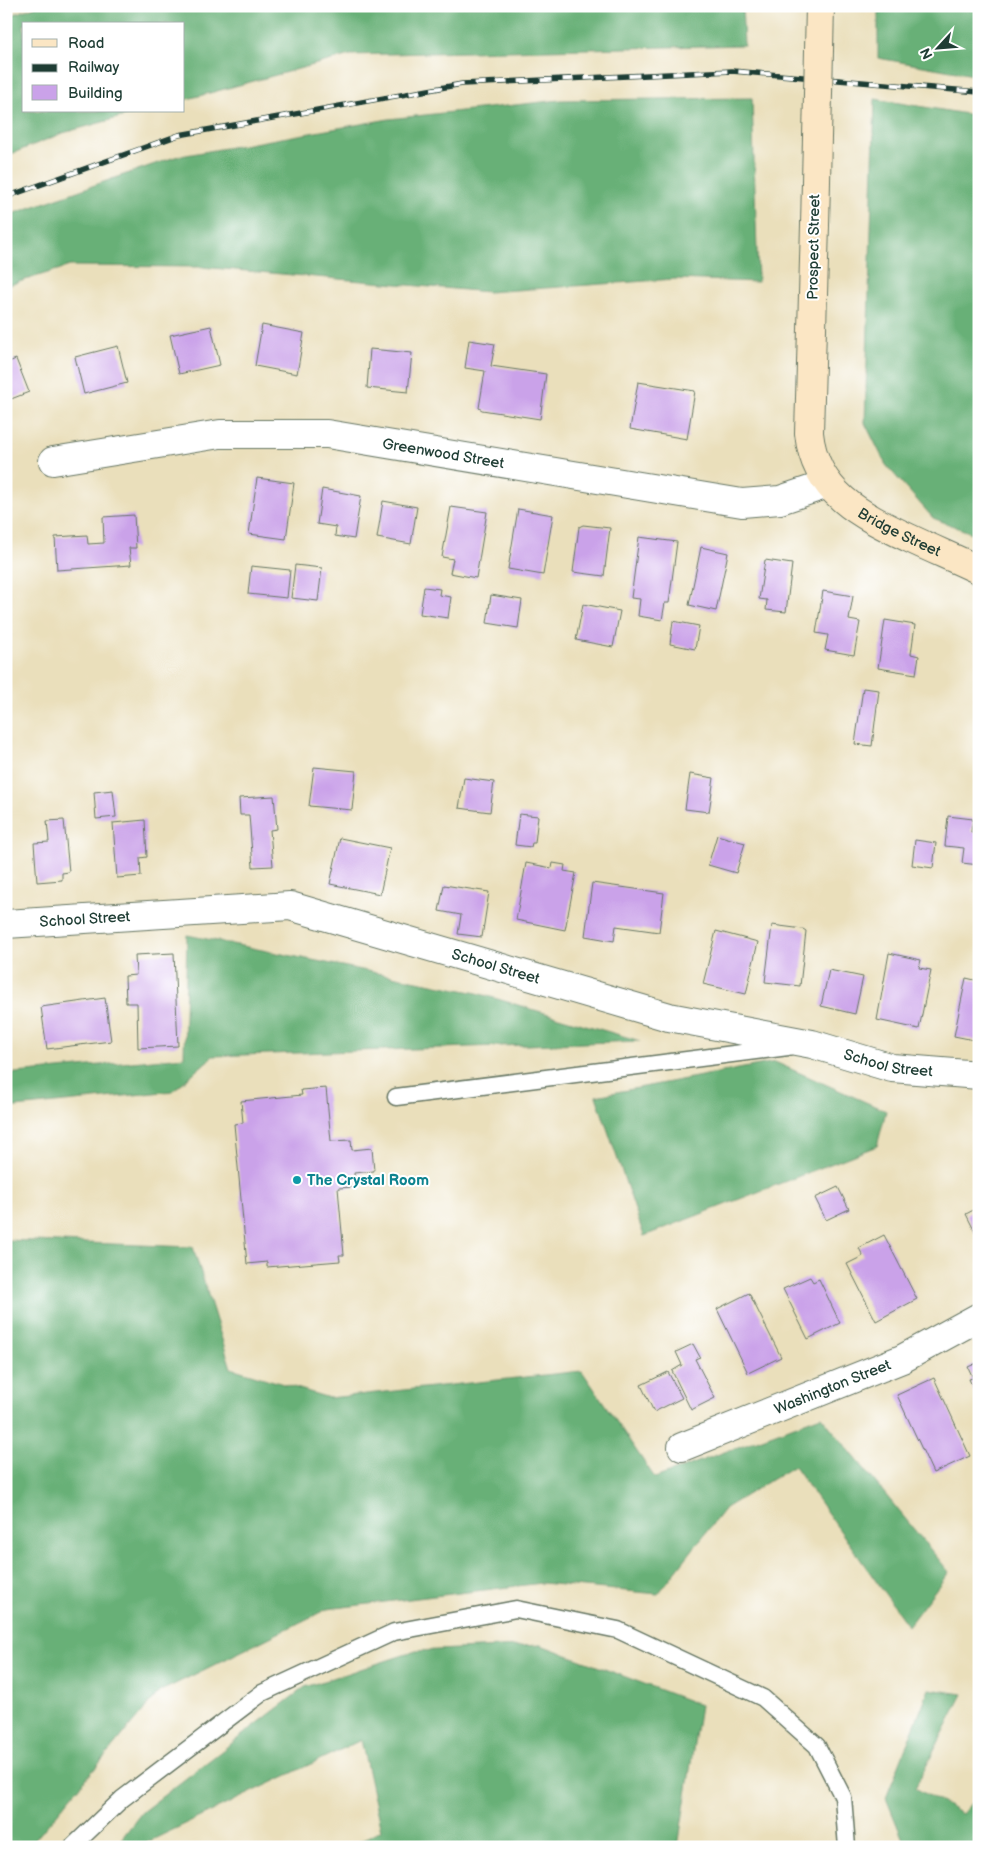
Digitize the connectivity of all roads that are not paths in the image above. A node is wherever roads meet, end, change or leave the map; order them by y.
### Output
1 (820, 6) edge
2 (53, 461) dead end
3 (828, 484) junction
4 (979, 570) edge
5 (7, 924) edge
6 (812, 1044) junction
7 (979, 1074) edge
8 (396, 1097) dead end
9 (979, 1317) edge
10 (682, 1447) dead end
11 (72, 1847) edge
12 (847, 1847) edge

1 - 3 main road, Prospect Street, bridge
2 - 3 street, Greenwood Street
3 - 4 main road, Bridge Street
5 - 6 street, School Street
6 - 7 street, School Street
6 - 8 lane
9 - 10 street, Washington Street
11 - 12 lane

